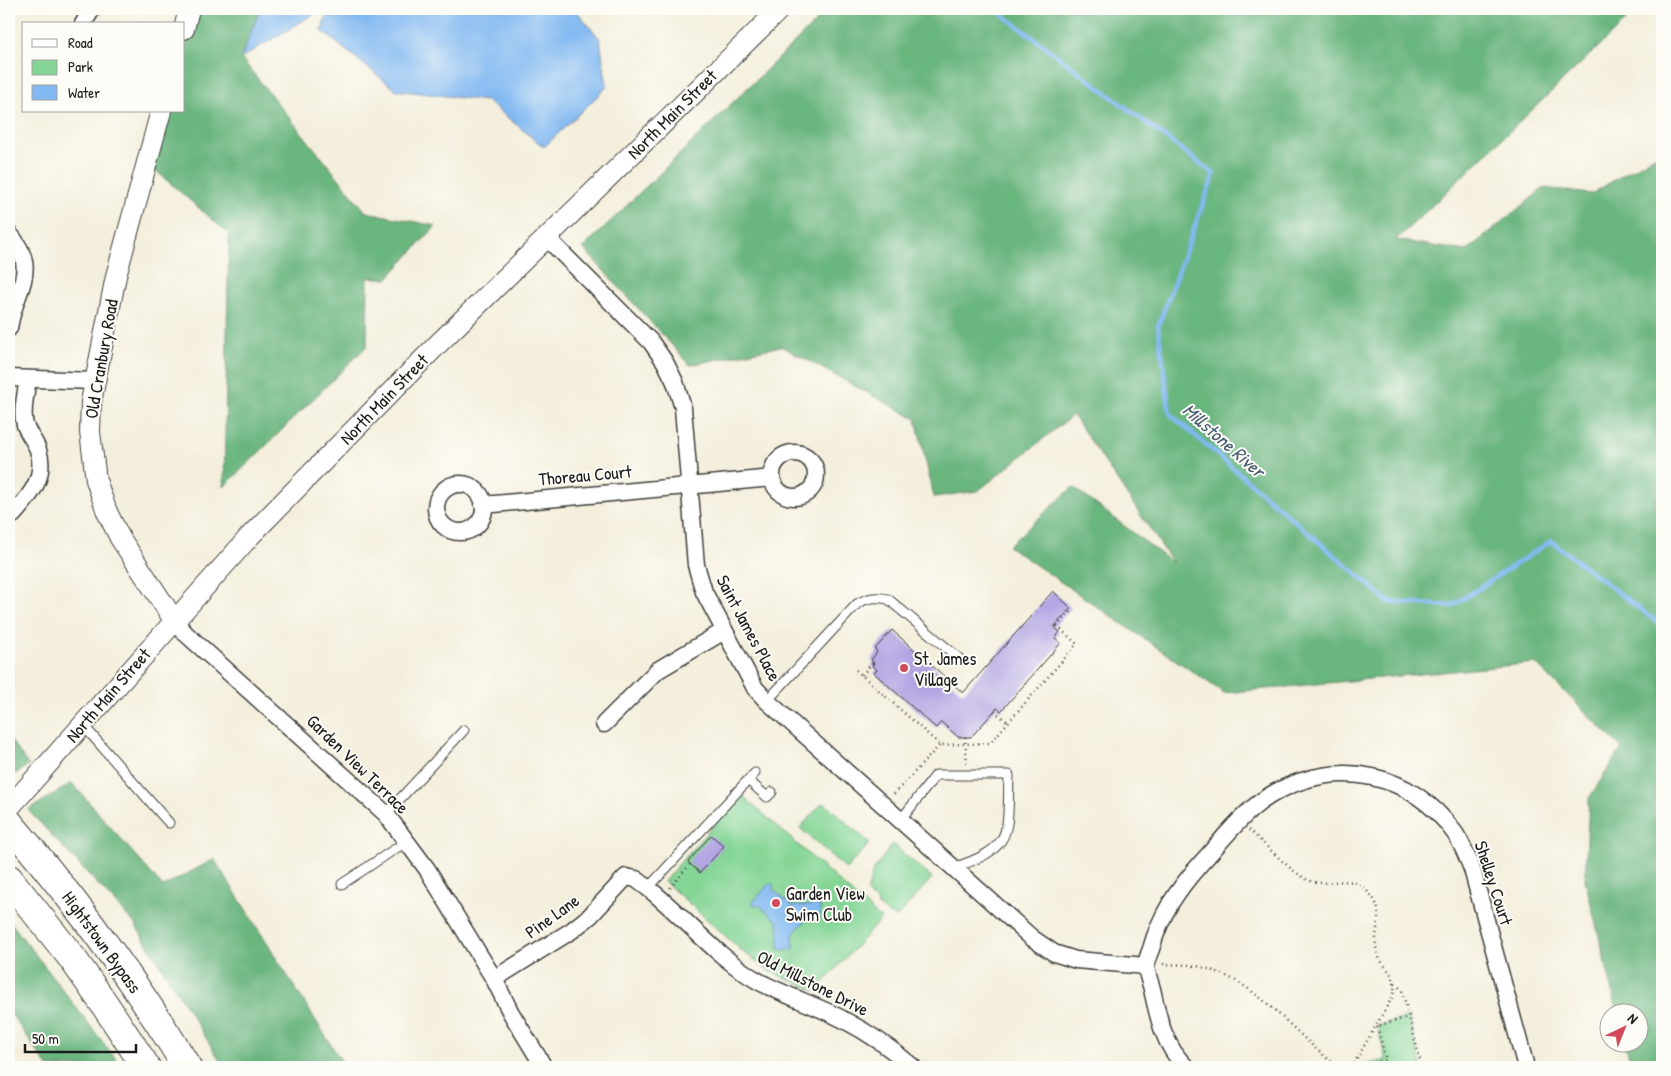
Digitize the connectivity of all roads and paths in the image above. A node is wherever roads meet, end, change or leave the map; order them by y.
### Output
1 (92, 9) edge
2 (189, 9) edge
3 (780, 9) edge
4 (84, 22) edge
5 (185, 25) edge
6 (161, 112) edge
7 (9, 233) edge
8 (547, 238) junction
9 (9, 328) edge
10 (9, 378) edge
11 (28, 379) junction
12 (94, 381) junction
13 (772, 478) dead end
14 (690, 485) junction
15 (483, 505) dead end
16 (13, 515) dead end
17 (1070, 612) dead end
18 (174, 620) junction
19 (724, 630) junction
20 (961, 660) dead end
21 (873, 662) dead end
22 (856, 670) dead end
23 (862, 675) junction
24 (767, 701) junction
25 (994, 711) dead end
26 (1008, 722) junction
27 (604, 724) dead end
28 (82, 725) junction
29 (464, 730) dead end
30 (965, 737) dead end
31 (966, 744) junction
32 (940, 745) junction
33 (755, 773) dead end
34 (968, 775) junction
35 (748, 780) junction
36 (772, 792) dead end
37 (894, 794) dead end
38 (9, 808) edge
39 (386, 814) junction
40 (900, 820) junction
41 (9, 823) edge
42 (169, 823) dead end
43 (1249, 830) dead end
44 (407, 841) junction
45 (690, 864) dead end
46 (953, 868) junction
47 (626, 877) joint
48 (9, 879) edge
49 (342, 884) dead end
50 (648, 888) junction
51 (670, 888) dead end
52 (1163, 964) dead end
53 (1146, 966) junction
54 (494, 978) junction
55 (1394, 982) junction
56 (1409, 1017) junction
57 (1377, 1026) junction
58 (146, 1067) edge
59 (187, 1067) edge
60 (544, 1067) edge
61 (913, 1067) edge
62 (1186, 1067) edge
63 (1339, 1067) edge
64 (1354, 1067) edge
65 (1422, 1067) edge
66 (1526, 1067) edge

1 - 4 street
2 - 5 street
3 - 8 street, North Main Street
6 - 12 street, Old Cranbury Road
7 - 9 street
8 - 14 street, Saint James Place
8 - 18 street, North Main Street
10 - 11 street
11 - 12 street
11 - 16 street
12 - 18 street, Old Cranbury Road
13 - 14 street, Thoreau Court
14 - 15 street, Thoreau Court
14 - 19 street, Saint James Place
17 - 26 path
18 - 28 street, North Main Street
18 - 39 street, Garden View Terrace
19 - 24 street, Saint James Place
19 - 27 street
20 - 24 lane
21 - 23 path
22 - 23 path
23 - 32 path
24 - 40 street, Saint James Place
25 - 26 path
26 - 31 path
28 - 38 street, North Main Street
28 - 42 lane
29 - 39 lane
30 - 31 path
31 - 32 path
31 - 34 path
32 - 37 path
33 - 35 lane
34 - 40 lane
34 - 46 lane
35 - 36 lane
35 - 50 lane
39 - 44 street, Garden View Terrace
40 - 46 street, Saint James Place
41 - 59 highway, Hightstown Bypass
43 - 55 path
44 - 49 lane
44 - 54 street, Garden View Terrace
45 - 51 path
46 - 53 street, Saint James Place
47 - 50 street, Old Millstone Drive
47 - 54 street, Pine Lane
48 - 58 highway, Hightstown Bypass
50 - 61 street, Old Millstone Drive
52 - 63 path
53 - 62 street
53 - 66 street, Shelley Court
54 - 60 street, Garden View Terrace
55 - 56 path
55 - 57 path
56 - 57 path
56 - 65 path
57 - 64 path
57 - 64 path

